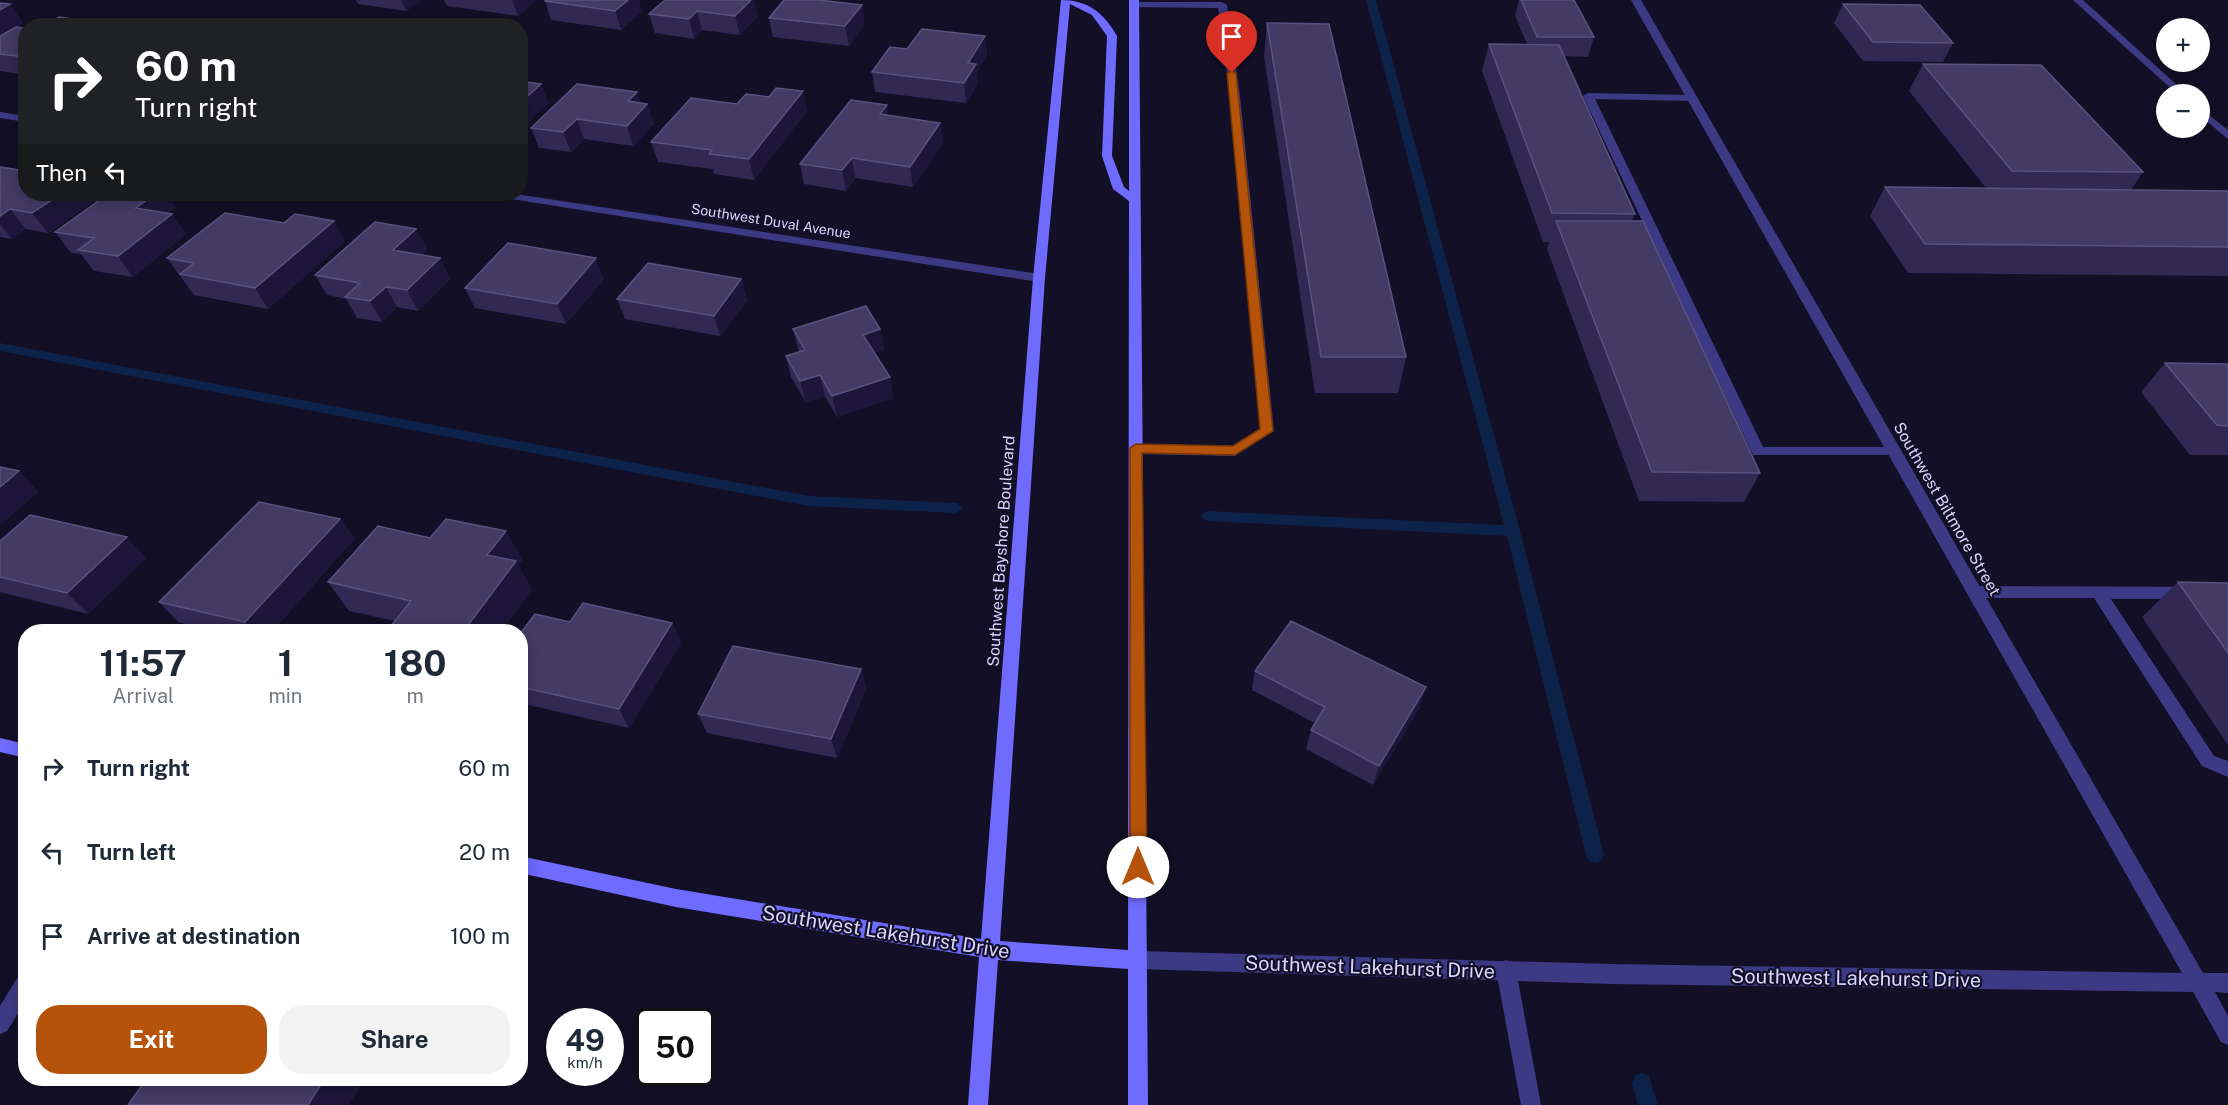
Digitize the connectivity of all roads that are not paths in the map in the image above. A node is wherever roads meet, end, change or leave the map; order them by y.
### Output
1 (1067, 0) edge
2 (1636, 0) edge
3 (2078, 0) edge
4 (1134, 2) edge
5 (1222, 2) edge
6 (2171, 84) edge
7 (1692, 98) junction
8 (0, 115) edge
9 (18, 118) edge
10 (2210, 120) edge
11 (2228, 136) edge
12 (528, 199) edge
13 (1134, 199) junction
14 (1039, 278) junction
15 (1136, 448) junction
16 (1894, 452) junction
17 (1974, 592) junction
18 (2098, 592) junction
19 (2165, 593) junction
20 (2228, 593) edge
21 (2177, 610) dead end
22 (0, 745) edge
23 (18, 750) edge
24 (2228, 769) edge
25 (528, 866) edge
26 (991, 950) junction
27 (1139, 960) junction
28 (1506, 970) junction
29 (2228, 982) edge
30 (2198, 983) junction
31 (18, 995) edge
32 (0, 1024) edge
33 (2228, 1035) edge
34 (978, 1105) edge
35 (1138, 1105) edge
36 (1531, 1105) edge

1 - 13 main road
1 - 14 main road, Southwest Bayshore Boulevard
2 - 7 street, Southwest Biltmore Street
3 - 6 street
4 - 5 street
4 - 13 main road
5 - 15 street
7 - 16 street, Southwest Biltmore Street
7 - 16 street
8 - 9 street
10 - 11 street
12 - 14 street, Southwest Duval Avenue
13 - 15 main road
14 - 26 main road, Southwest Bayshore Boulevard
15 - 27 main road
16 - 17 street, Southwest Biltmore Street
17 - 18 street
17 - 30 street, Southwest Biltmore Street
18 - 19 street
18 - 24 street
19 - 20 street
19 - 21 street
22 - 23 main road
25 - 26 main road, Southwest Lakehurst Drive
26 - 27 main road, Southwest Lakehurst Drive
26 - 34 main road, Southwest Bayshore Boulevard
27 - 28 street, Southwest Lakehurst Drive
27 - 35 main road
28 - 30 street, Southwest Lakehurst Drive
28 - 36 street
29 - 30 street, Southwest Lakehurst Drive
30 - 33 street, Southwest Biltmore Street
31 - 32 street

